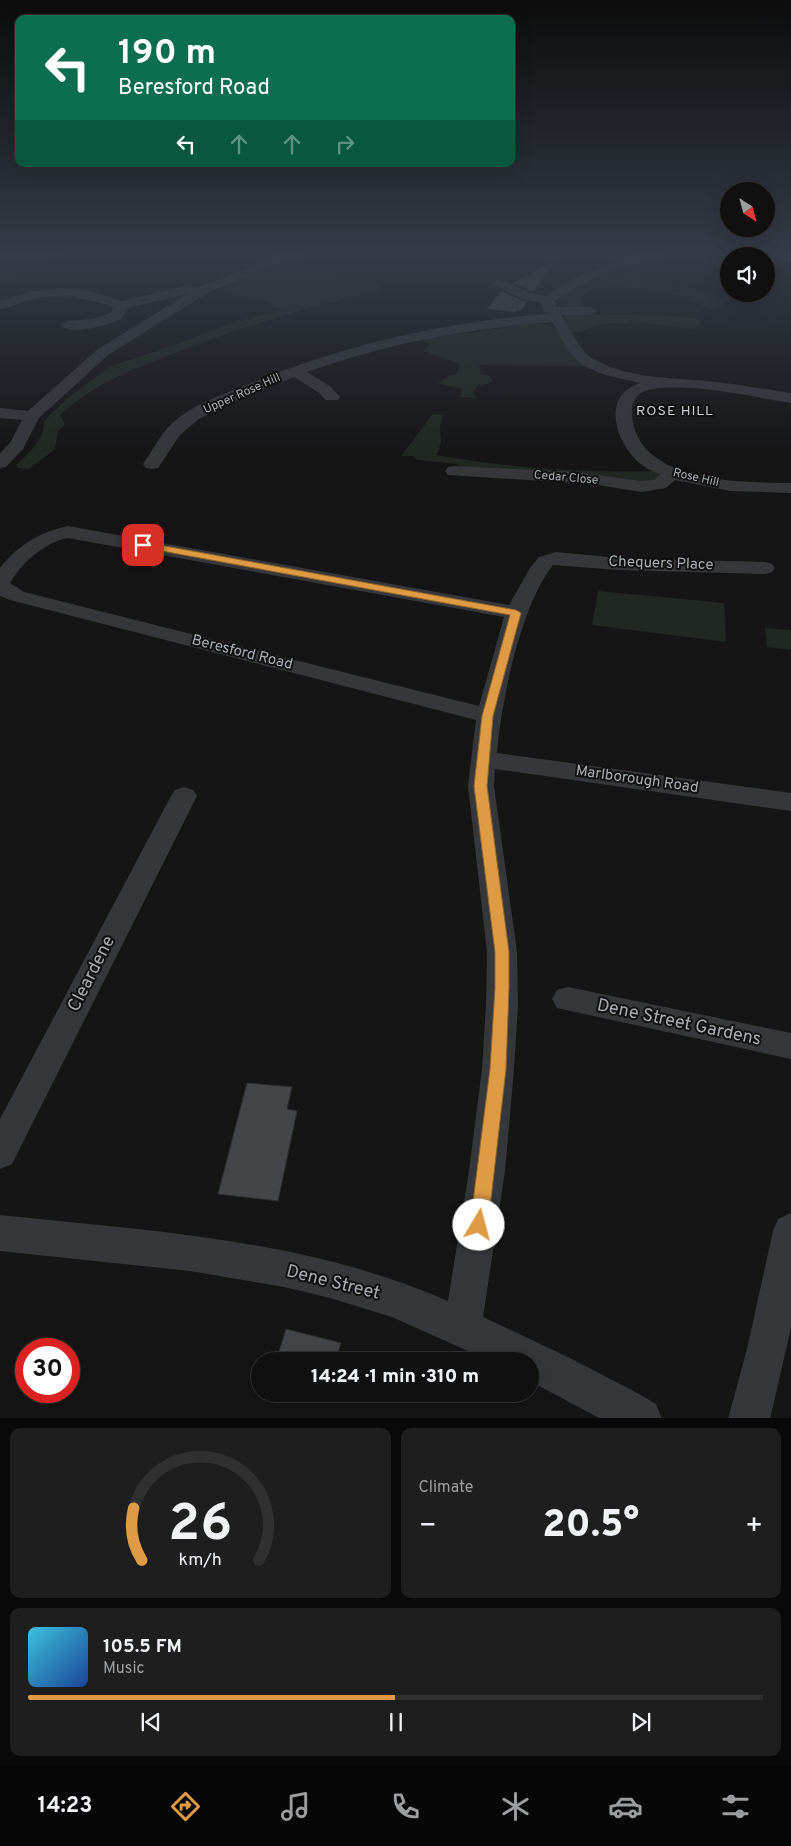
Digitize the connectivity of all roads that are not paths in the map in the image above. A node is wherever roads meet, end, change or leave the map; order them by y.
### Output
1 (107, 320) edge
2 (150, 320) edge
3 (515, 320) edge
4 (557, 320) edge
5 (68, 325) dead end
6 (295, 371) junction
7 (613, 372) junction
8 (666, 382) junction
9 (628, 394) junction
10 (332, 397) dead end
11 (791, 398) edge
12 (0, 413) edge
13 (32, 416) junction
14 (0, 464) edge
15 (152, 464) dead end
16 (454, 472) dead end
17 (670, 472) junction
18 (791, 488) edge
19 (765, 568) dead end
20 (0, 584) edge
21 (516, 613) junction
22 (488, 716) junction
23 (482, 759) junction
24 (184, 796) dead end
25 (791, 802) edge
26 (568, 999) dead end
27 (791, 1046) edge
28 (0, 1153) edge
29 (791, 1232) edge
30 (0, 1233) edge
31 (462, 1327) junction
32 (641, 1418) edge
33 (750, 1418) edge

1 - 5 street
2 - 13 street
3 - 6 street, Upper Rose Hill
4 - 7 street
6 - 10 street, Upper Rose Hill
6 - 15 street, Upper Rose Hill
7 - 8 street
7 - 9 street
8 - 9 street
8 - 11 street
9 - 17 street, Rose Hill
12 - 13 street
13 - 14 street
16 - 17 street, Cedar Close
17 - 18 street, Rose Hill
19 - 21 street, Chequers Place
20 - 21 street, Beresford Road
20 - 22 street, Beresford Road
21 - 22 street
22 - 23 street
23 - 25 street, Marlborough Road
23 - 31 street
24 - 28 street, Cleardene
26 - 27 street, Dene Street Gardens
29 - 33 street
30 - 31 street, Dene Street
31 - 32 street, Dene Street

